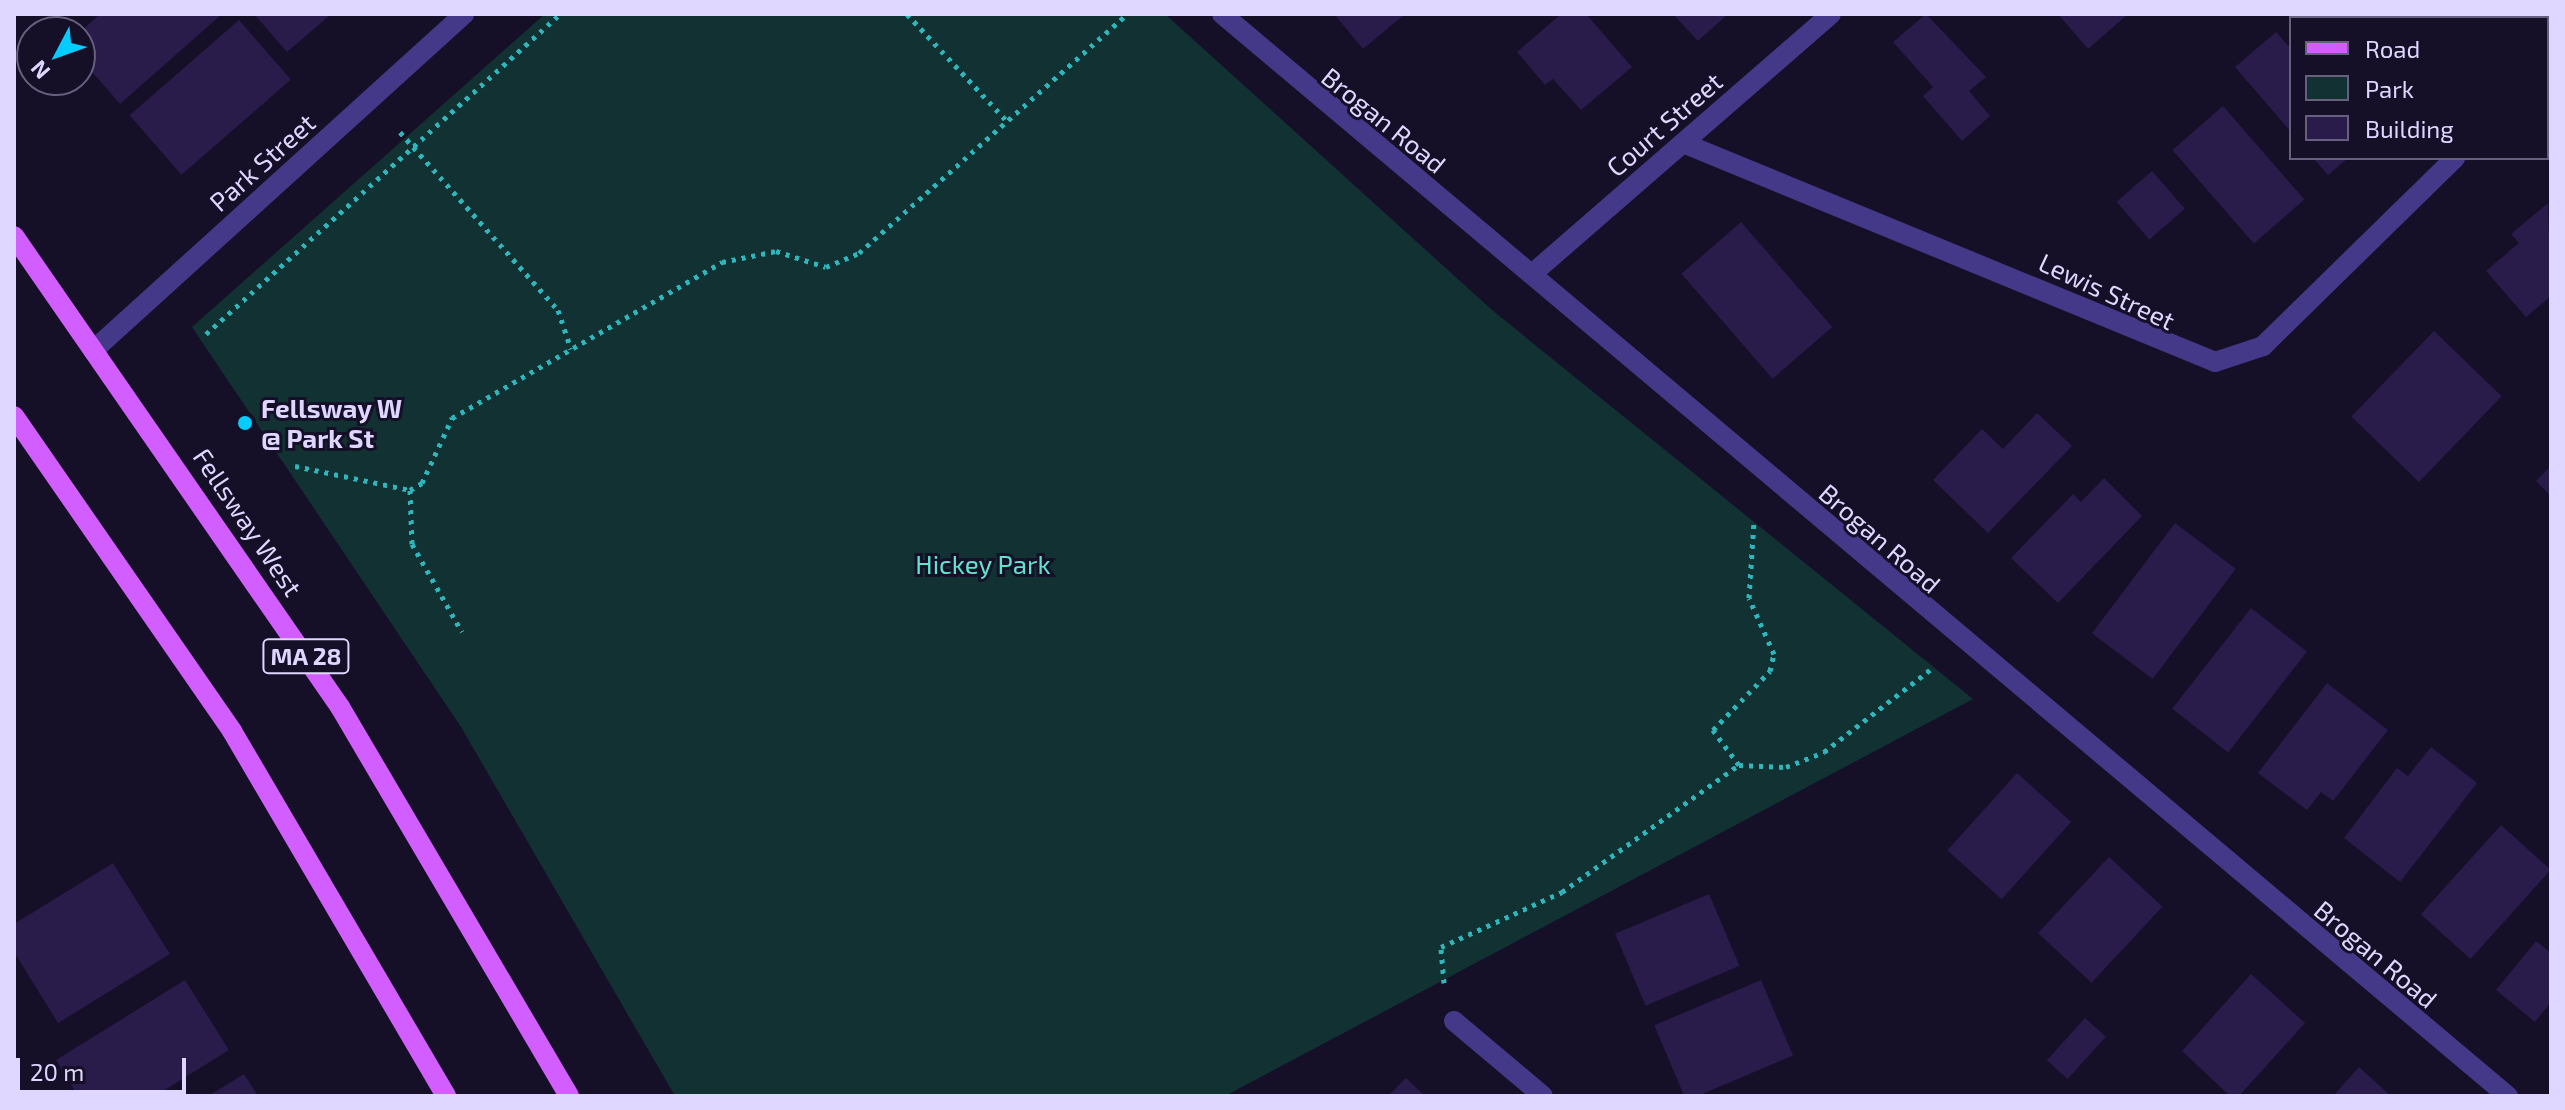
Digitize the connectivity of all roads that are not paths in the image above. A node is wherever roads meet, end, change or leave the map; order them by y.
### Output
1 (464, 14) edge
2 (1222, 14) edge
3 (1831, 14) edge
4 (1683, 143) junction
5 (2453, 160) edge
6 (14, 236) edge
7 (1532, 274) junction
8 (96, 348) junction
9 (14, 416) edge
10 (1454, 1021) road end
11 (446, 1096) edge
12 (569, 1096) edge
13 (1543, 1096) edge
14 (2508, 1096) edge

1 - 8 street, Park Street
2 - 7 street, Brogan Road
3 - 4 street, Court Street
4 - 5 street, Lewis Street
4 - 7 street, Court Street
6 - 8 main road, Fellsway West / MA 28
7 - 14 street, Brogan Road
8 - 12 main road, Fellsway West / MA 28
9 - 11 main road
10 - 13 street

